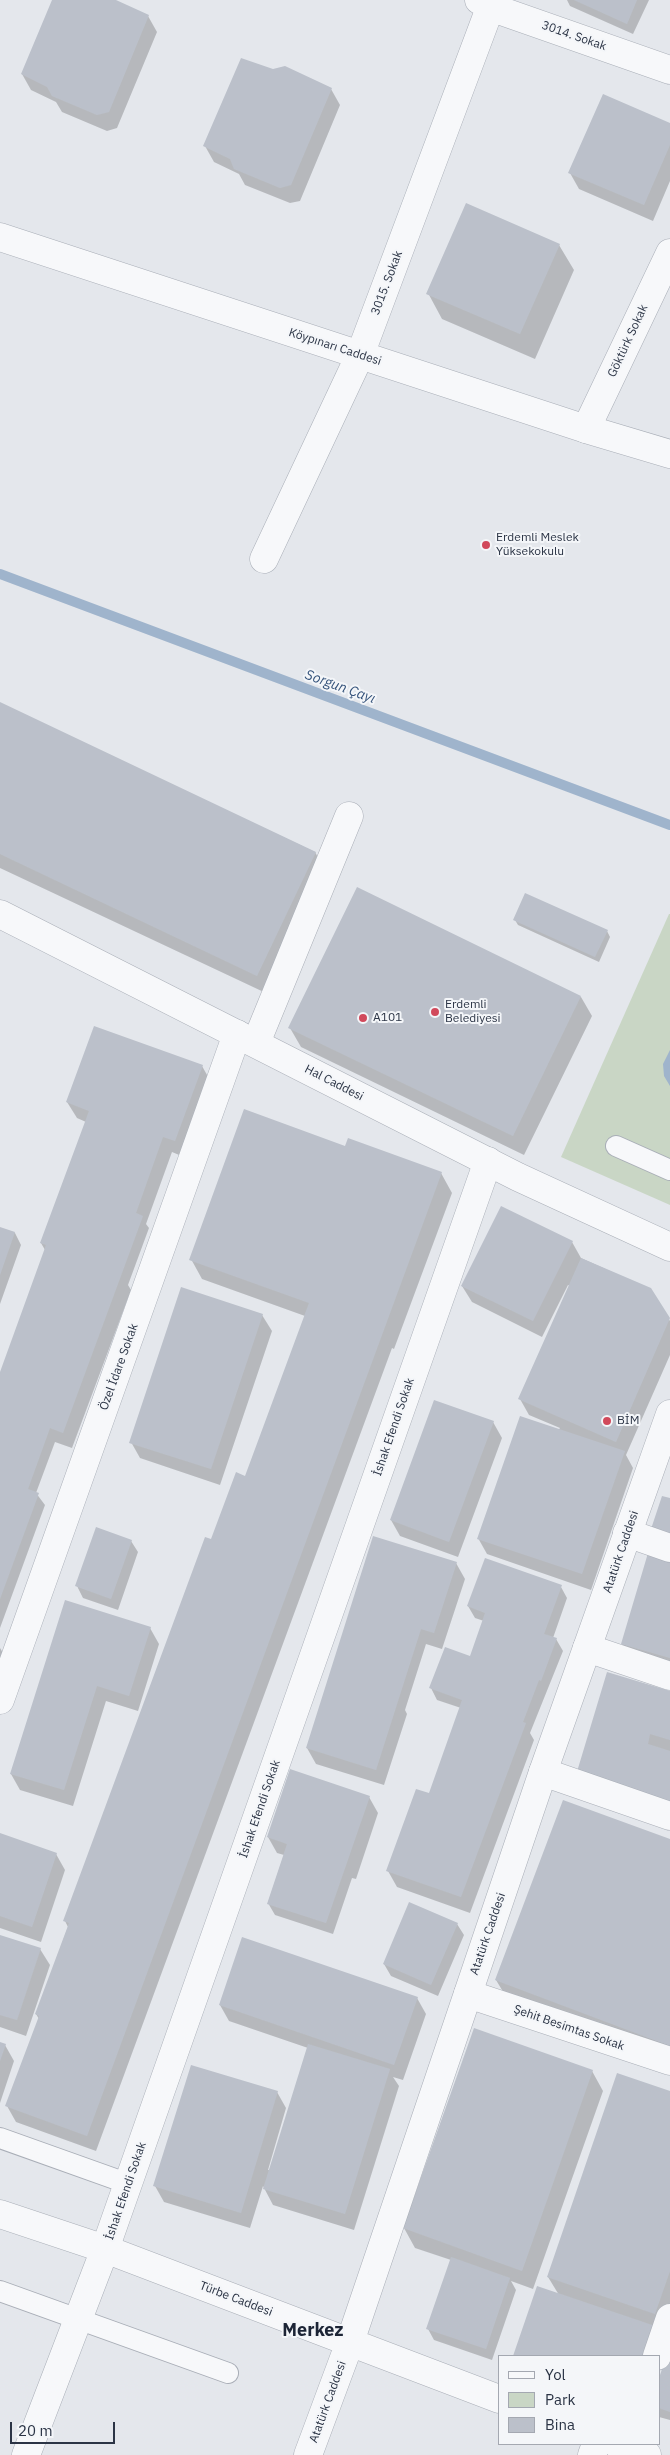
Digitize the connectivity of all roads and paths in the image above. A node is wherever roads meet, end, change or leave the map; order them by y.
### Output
1 (488, 2) edge
2 (670, 70) edge
3 (0, 237) edge
4 (670, 253) edge
5 (360, 355) junction
6 (586, 429) junction
7 (670, 454) edge
8 (264, 559) dead end
9 (349, 816) dead end
10 (0, 914) edge
11 (247, 1038) junction
12 (616, 1146) dead end
13 (488, 1161) junction
14 (670, 1170) edge
15 (670, 1247) edge
16 (670, 1414) edge
17 (627, 1533) junction
18 (670, 1548) edge
19 (587, 1648) junction
20 (670, 1676) edge
21 (0, 1700) edge
22 (543, 1772) junction
23 (670, 1816) edge
24 (468, 1994) junction
25 (670, 2062) edge
26 (0, 2138) edge
27 (129, 2184) junction
28 (0, 2214) edge
29 (106, 2249) junction
30 (0, 2291) edge
31 (79, 2318) junction
32 (670, 2318) edge
33 (350, 2342) junction
34 (657, 2355) edge
35 (228, 2374) dead end
36 (498, 2399) edge
37 (26, 2455) edge
38 (308, 2455) edge

1 - 2 street, 3014. Sokak
1 - 5 street, 3015. Sokak
3 - 5 street, Köypınarı Caddesi
4 - 6 street, Göktürk Sokak
5 - 6 street, Köypınarı Caddesi
5 - 8 street, 3015. Sokak
6 - 7 street, Köypınarı Caddesi
9 - 11 street, Özel İdare Sokak
10 - 11 street, Hal Caddesi
11 - 13 street, Hal Caddesi
11 - 21 street, Özel İdare Sokak
12 - 14 lane
13 - 15 street, Hal Caddesi
13 - 27 street, İshak Efendi Sokak
16 - 17 street, Atatürk Caddesi
17 - 18 street
17 - 19 street, Atatürk Caddesi
19 - 20 street
19 - 22 street, Atatürk Caddesi
22 - 23 street
22 - 24 street, Atatürk Caddesi
24 - 25 street, Şehit Besimtas Sokak
24 - 33 street, Atatürk Caddesi
26 - 27 lane
27 - 29 street, İshak Efendi Sokak
28 - 29 street, Türbe Caddesi
29 - 31 street, İshak Efendi Sokak
29 - 33 street, Türbe Caddesi
30 - 31 lane
31 - 35 lane
31 - 37 street, İshak Efendi Sokak
32 - 34 street
33 - 36 street, Türbe Caddesi
33 - 38 street, Atatürk Caddesi

